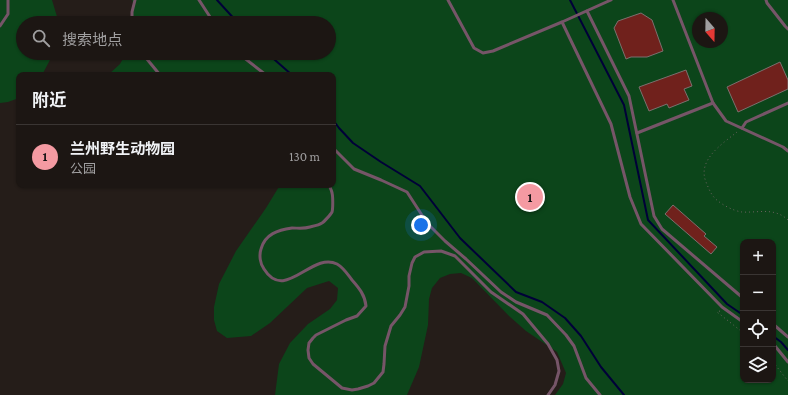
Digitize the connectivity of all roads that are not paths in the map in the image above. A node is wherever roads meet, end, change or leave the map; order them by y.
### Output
1 (8, 0) edge
2 (135, 0) edge
3 (199, 0) edge
4 (448, 0) edge
5 (611, 0) edge
6 (673, 0) edge
7 (766, 0) edge
8 (587, 11) junction
9 (132, 16) edge
10 (209, 16) edge
11 (562, 22) junction
12 (0, 26) edge
13 (788, 29) edge
14 (148, 60) edge
15 (247, 60) edge
16 (158, 72) edge
17 (262, 72) edge
18 (713, 103) junction
19 (788, 104) edge
20 (742, 128) junction
21 (637, 133) junction
22 (336, 151) edge
23 (788, 151) edge
24 (330, 188) edge
25 (740, 295) edge
26 (740, 320) edge
27 (776, 327) edge
28 (788, 337) edge
29 (776, 347) edge
30 (788, 362) edge
31 (548, 395) edge
32 (600, 395) edge

1 - 12 lane
2 - 9 lane
3 - 10 lane
4 - 11 lane
5 - 8 lane
6 - 18 lane
7 - 13 lane
8 - 11 lane
8 - 21 lane
11 - 26 lane
14 - 16 lane
15 - 17 lane
18 - 20 lane
18 - 21 lane
19 - 20 lane
20 - 23 lane
21 - 25 lane
22 - 32 lane
24 - 31 lane
27 - 28 lane
29 - 30 lane

